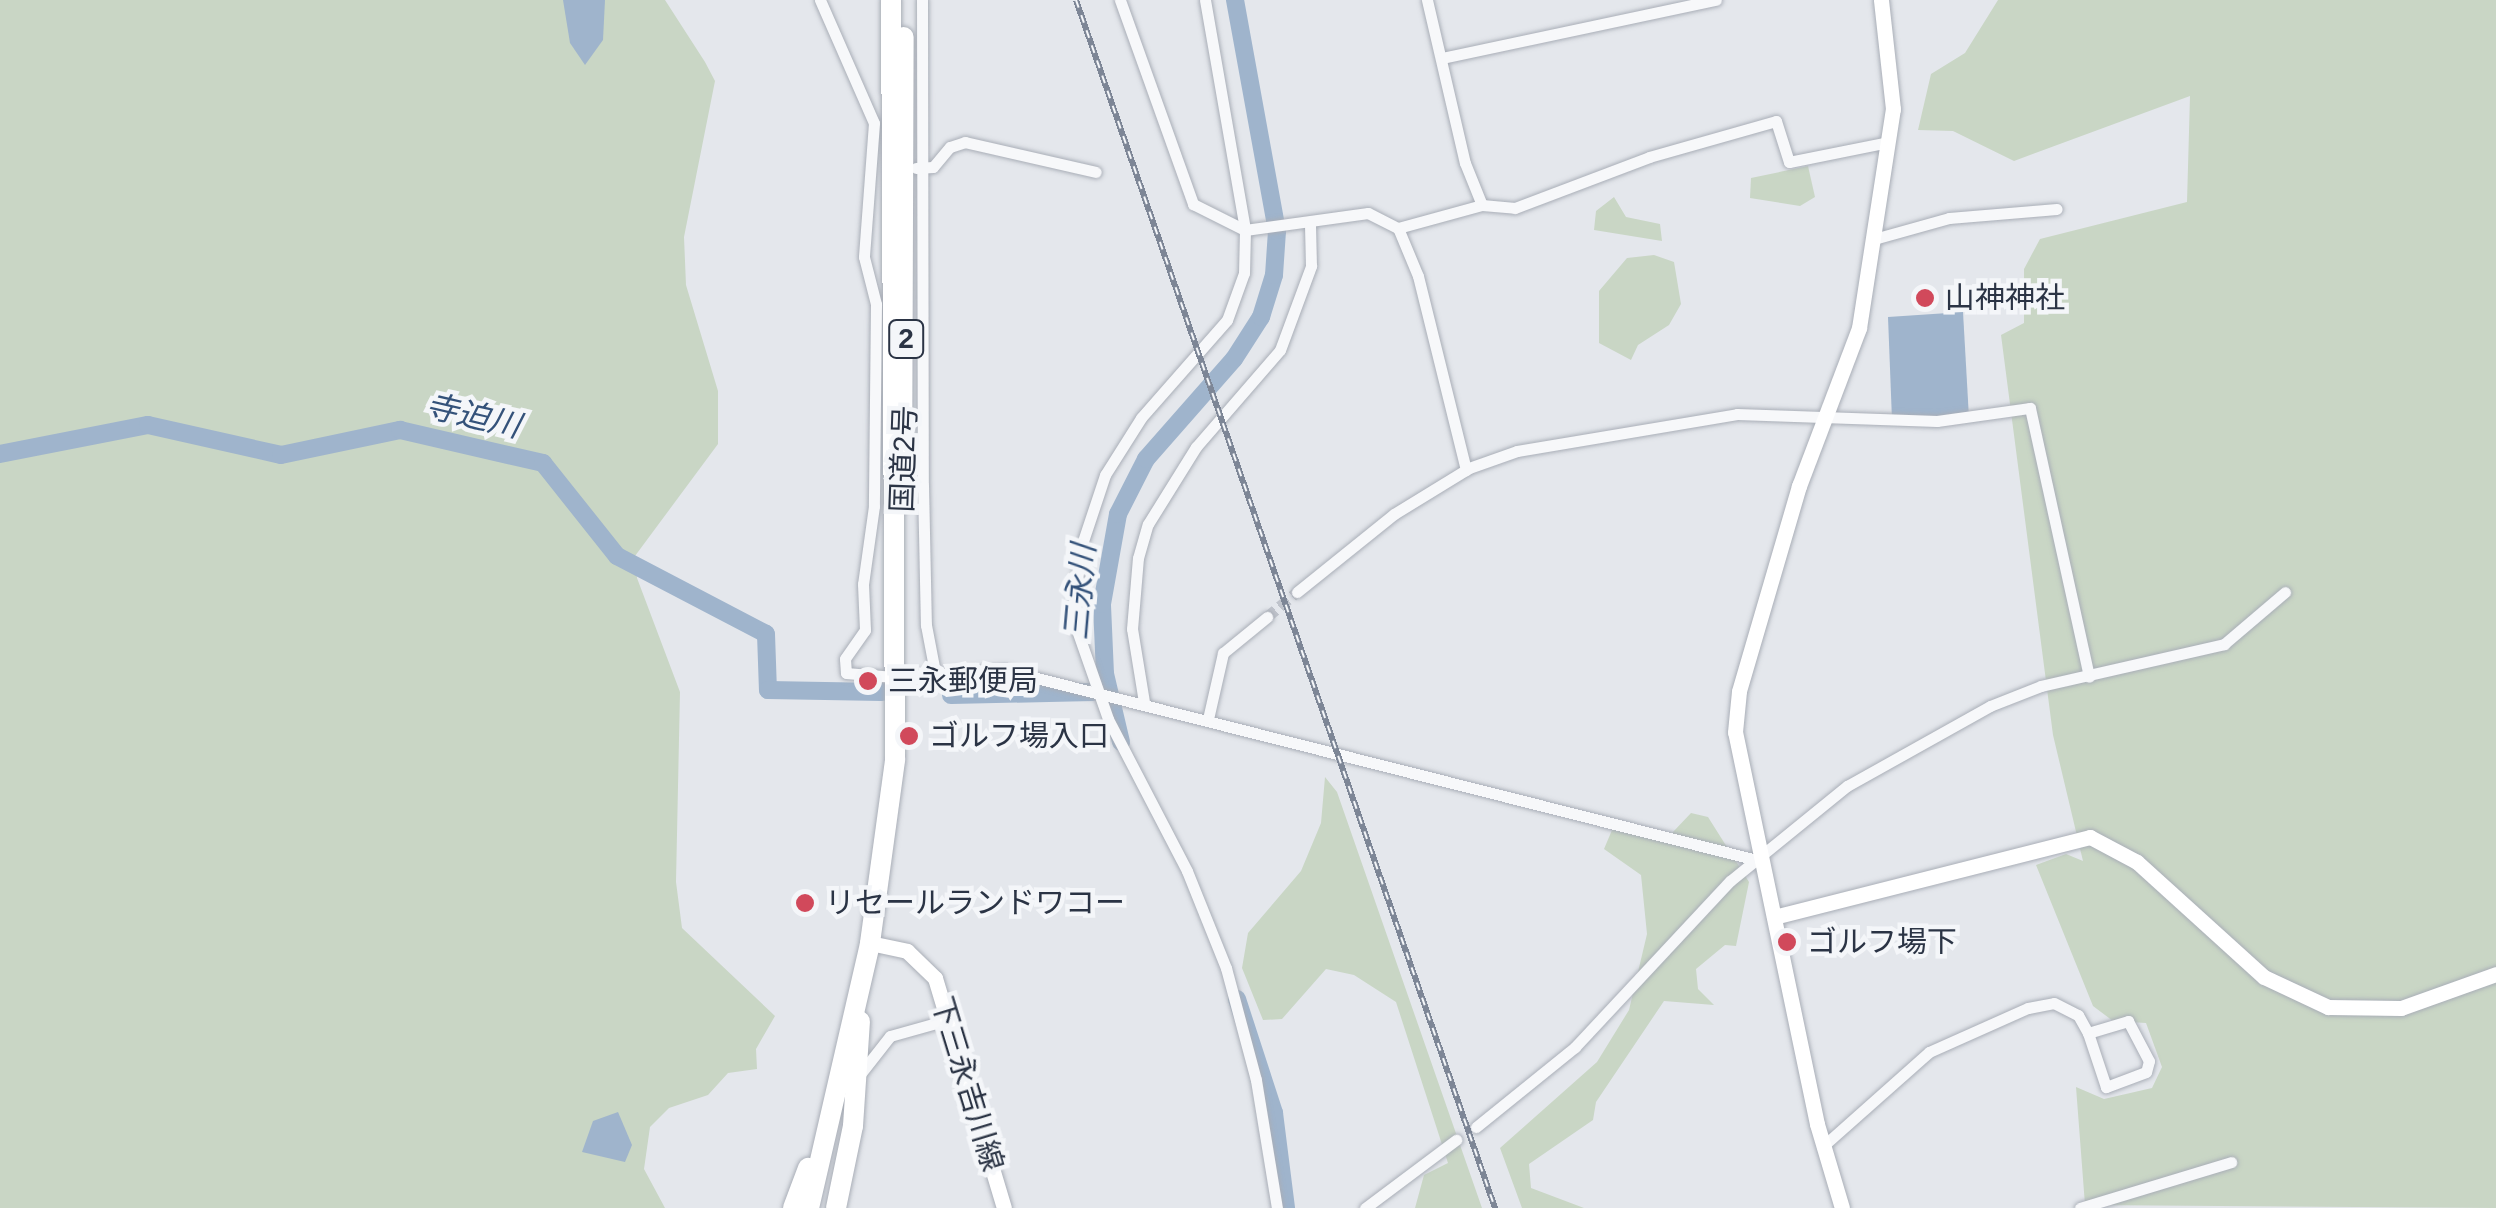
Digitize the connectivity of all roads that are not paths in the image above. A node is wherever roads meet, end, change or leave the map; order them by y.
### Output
1 (820, 0) edge
2 (890, 0) edge
3 (904, 0) edge
4 (922, 0) edge
5 (1120, 0) edge
6 (1205, 0) edge
7 (1427, 0) edge
8 (1716, 0) edge
9 (1881, 0) edge
10 (1442, 58) junction
11 (1888, 142) junction
12 (917, 168) junction
13 (1096, 172) dead end
14 (1482, 205) junction
15 (2057, 209) dead end
16 (1306, 224) junction
17 (1398, 228) junction
18 (1249, 230) junction
19 (1874, 240) junction
20 (1830, 413) junction
21 (1466, 470) junction
22 (1297, 592) tunnel mouth
23 (2285, 592) dead end
24 (1267, 617) tunnel mouth
25 (935, 672) junction
26 (894, 677) junction
27 (2088, 677) junction
28 (1098, 691) junction
29 (1144, 702) junction
30 (1208, 720) junction
31 (1760, 861) junction
32 (1774, 917) junction
33 (870, 943) junction
34 (2496, 974) edge
35 (857, 1004) junction
36 (951, 1019) junction
37 (2088, 1034) junction
38 (858, 1079) junction
39 (837, 1096) junction
40 (1476, 1127) dead end
41 (1456, 1140) dead end
42 (1822, 1147) junction
43 (2231, 1162) dead end
44 (793, 1208) edge
45 (808, 1208) edge
46 (836, 1208) edge
47 (1004, 1208) edge
48 (1277, 1208) edge
49 (1365, 1208) edge
50 (1842, 1208) edge
51 (2080, 1208) edge

1 - 26 street
2 - 26 highway, 国道2号 / 2
3 - 26 highway, 国道2号 / 2
4 - 12 street
5 - 18 street
6 - 18 street
7 - 10 street
8 - 10 street
9 - 11 street
10 - 14 street
11 - 14 street
11 - 19 street
12 - 13 street
12 - 25 street
14 - 17 street
15 - 19 street
16 - 17 street
16 - 18 street
16 - 29 street
17 - 21 street
18 - 28 street
19 - 20 street
20 - 21 street
20 - 27 street
20 - 31 street
21 - 22 street
23 - 27 street
24 - 30 street
25 - 26 street
25 - 28 street
26 - 33 highway, 国道2号 / 2
27 - 31 street
28 - 29 street
28 - 48 street
29 - 30 street
30 - 31 street
31 - 32 street
31 - 40 street
32 - 34 street
32 - 42 street
33 - 35 highway, 国道2号 / 2
33 - 36 street, 下三永吉川線
35 - 38 highway
35 - 39 highway, 国道2号 / 2
36 - 38 street
36 - 47 street, 下三永吉川線
37 - 37 street
37 - 42 street
38 - 46 highway
39 - 44 highway
39 - 45 highway, 国道2号 / 2
41 - 49 street
42 - 50 street
43 - 51 street

